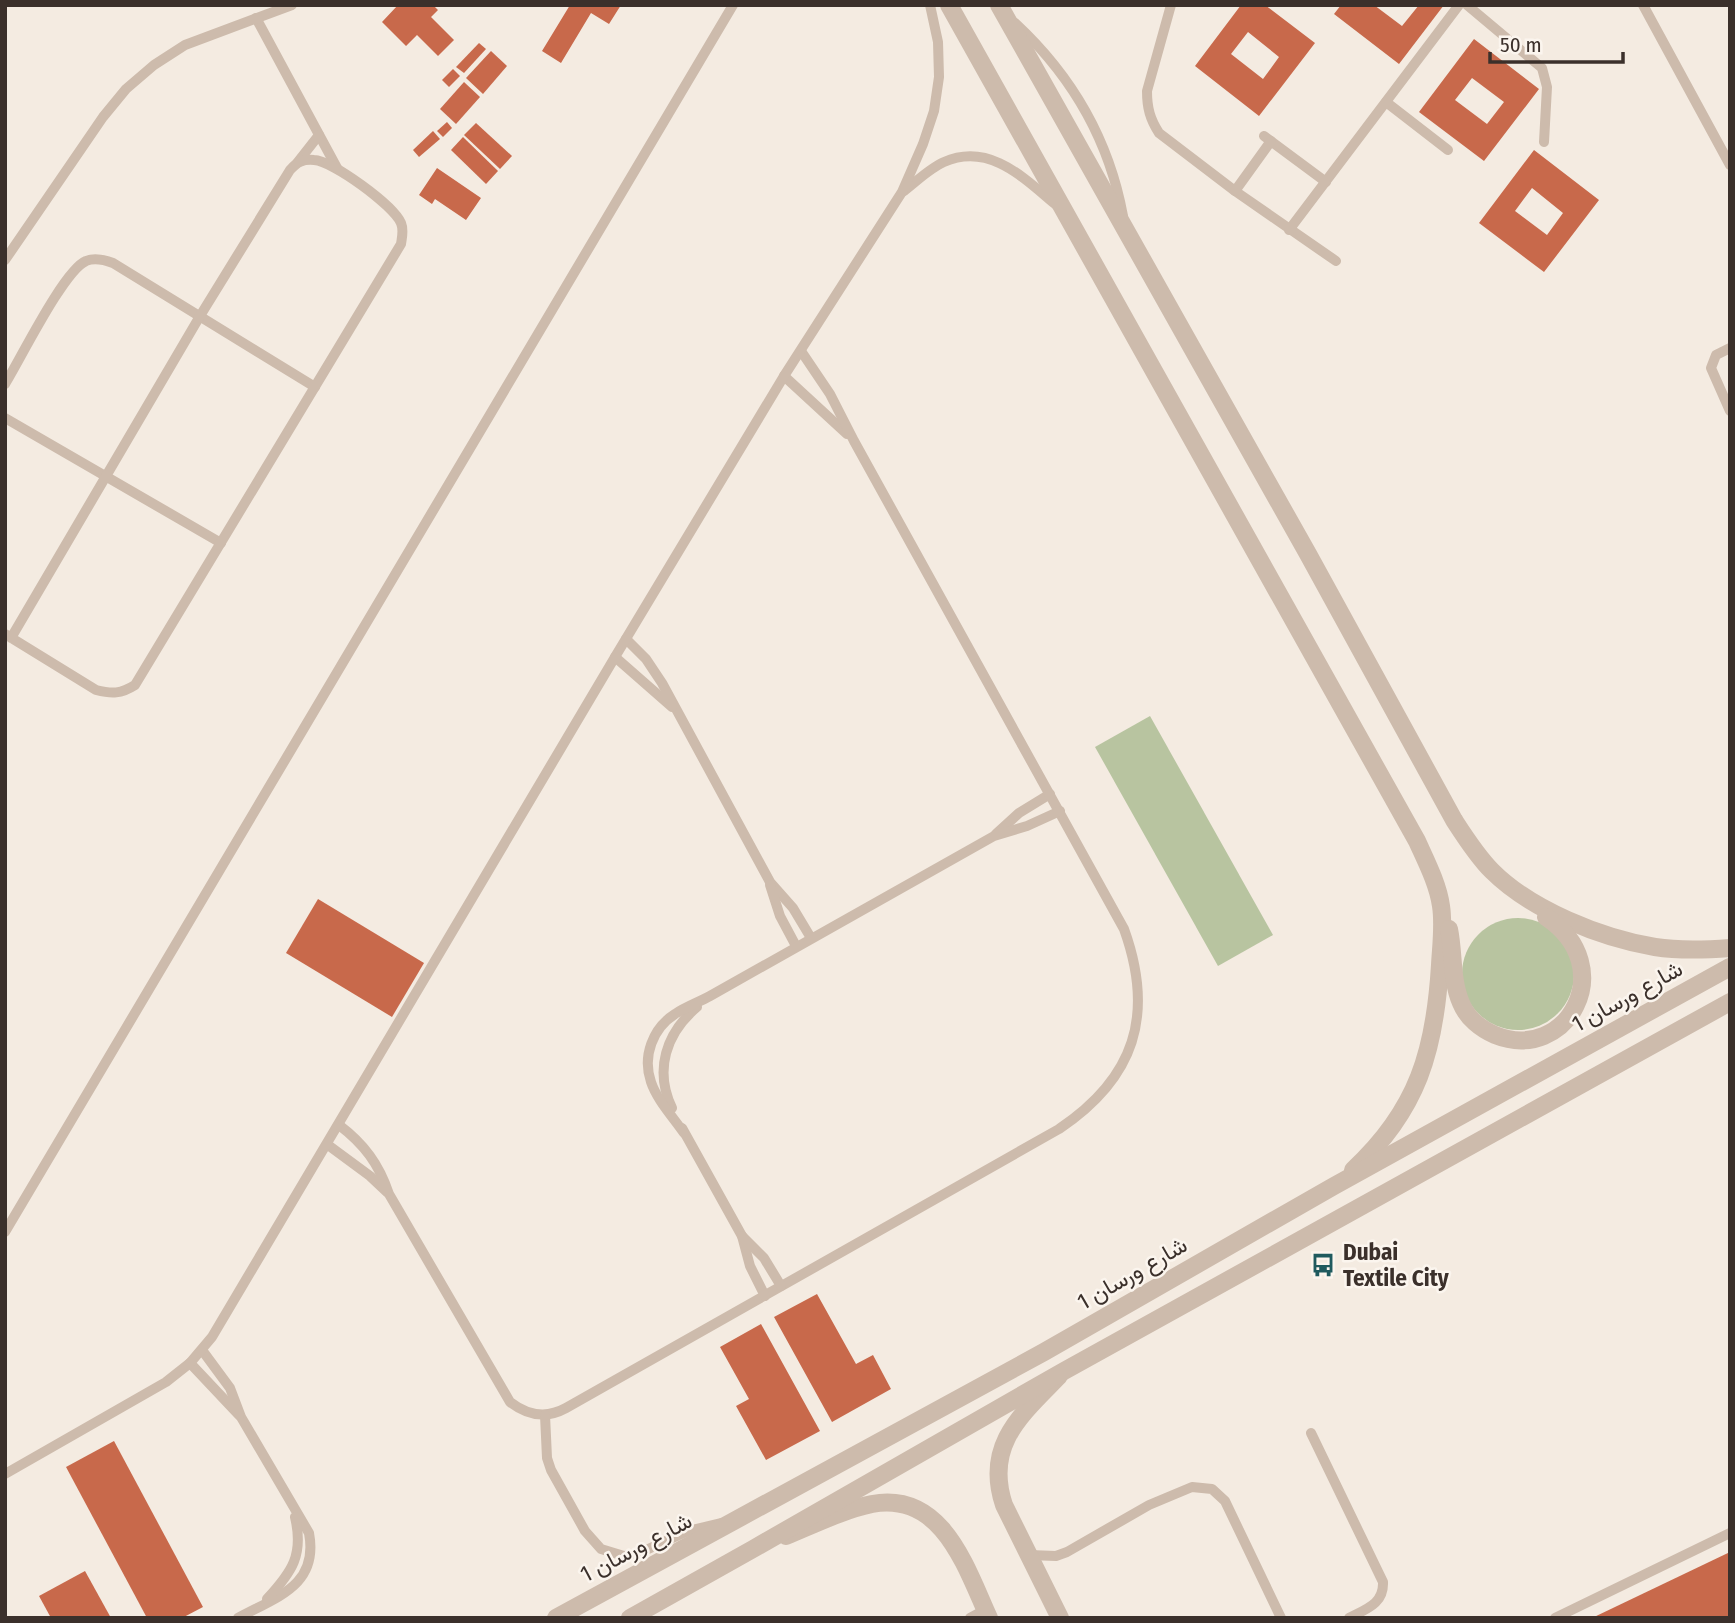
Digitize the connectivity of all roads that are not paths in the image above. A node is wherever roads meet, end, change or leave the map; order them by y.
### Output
1 (292, 5) edge
2 (733, 5) edge
3 (930, 5) edge
4 (949, 5) edge
5 (1171, 5) edge
6 (1460, 5) edge
7 (1466, 5) edge
8 (1643, 5) edge
9 (1001, 8) edge
10 (256, 18) junction
11 (1386, 102) junction
12 (319, 135) junction
13 (1544, 142) dead end
14 (1448, 150) dead end
15 (297, 163) junction
16 (1730, 165) edge
17 (337, 169) junction
18 (1326, 181) junction
19 (1235, 191) junction
20 (902, 192) junction
21 (1063, 211) junction
22 (1289, 230) junction
23 (5, 260) edge
24 (1336, 261) dead end
25 (200, 316) junction
26 (1730, 348) edge
27 (801, 351) junction
28 (784, 376) junction
29 (5, 384) edge
30 (315, 387) junction
31 (1730, 411) edge
32 (5, 418) edge
33 (854, 441) junction
34 (106, 477) junction
35 (221, 543) junction
36 (8, 636) edge
37 (626, 639) junction
38 (615, 657) junction
39 (674, 708) junction
40 (1050, 794) junction
41 (1060, 811) junction
42 (994, 836) junction
43 (1493, 872) junction
44 (770, 882) junction
45 (1441, 906) junction
46 (811, 938) junction
47 (796, 946) junction
48 (1730, 948) edge
49 (1730, 967) edge
50 (710, 996) junction
51 (1730, 1002) edge
52 (339, 1125) junction
53 (684, 1133) junction
54 (328, 1145) junction
55 (1334, 1186) junction
56 (389, 1194) junction
57 (5, 1232) edge
58 (742, 1236) junction
59 (781, 1286) junction
60 (765, 1296) junction
61 (202, 1350) junction
62 (190, 1363) junction
63 (1064, 1371) junction
64 (545, 1415) junction
65 (241, 1417) junction
66 (1311, 1433) dead end
67 (5, 1474) edge
68 (734, 1521) junction
69 (1730, 1533) edge
70 (753, 1549) junction
71 (1029, 1555) junction
72 (981, 1615) edge
73 (238, 1618) edge
74 (556, 1618) edge
75 (630, 1618) edge
76 (1060, 1618) edge
77 (1281, 1618) edge
78 (1349, 1618) edge
79 (1555, 1618) edge

1 - 10 lane
2 - 57 lane
3 - 20 lane
4 - 21 street
5 - 19 lane
6 - 11 lane
7 - 13 lane
8 - 16 lane
9 - 43 street
10 - 12 lane
10 - 23 lane
11 - 14 lane
11 - 18 lane
12 - 15 lane
12 - 17 lane
15 - 17 lane
15 - 25 lane
17 - 30 lane
18 - 19 lane
18 - 22 lane
19 - 22 lane
20 - 21 lane
20 - 27 lane
21 - 45 street
22 - 24 lane
25 - 29 lane
25 - 30 lane
25 - 34 lane
26 - 31 lane
27 - 28 lane
27 - 33 lane
28 - 33 lane
28 - 37 lane
30 - 35 lane
32 - 34 lane
33 - 40 lane
34 - 35 lane
34 - 36 lane
35 - 36 lane
37 - 38 lane
37 - 39 lane
38 - 39 lane
38 - 52 lane
39 - 44 lane
40 - 41 lane
40 - 42 lane
41 - 42 lane
41 - 59 lane
42 - 46 lane
43 - 45 street
43 - 48 street
44 - 46 lane
44 - 47 lane
45 - 55 street
46 - 47 lane
47 - 50 lane
49 - 55 street, شارع ورسان 1
50 - 53 lane
50 - 53 lane
51 - 63 street
52 - 54 lane
52 - 56 lane
53 - 58 lane
54 - 56 lane
54 - 61 lane
55 - 68 street, شارع ورسان 1
56 - 64 lane
58 - 59 lane
58 - 60 lane
59 - 60 lane
60 - 64 lane
61 - 62 lane
61 - 65 lane
62 - 65 lane
62 - 67 lane
63 - 70 street
63 - 71 street
64 - 68 lane
65 - 73 lane
66 - 78 lane
68 - 74 street, شارع ورسان 1
69 - 79 lane
70 - 72 street
70 - 75 street
71 - 76 street
71 - 77 lane

